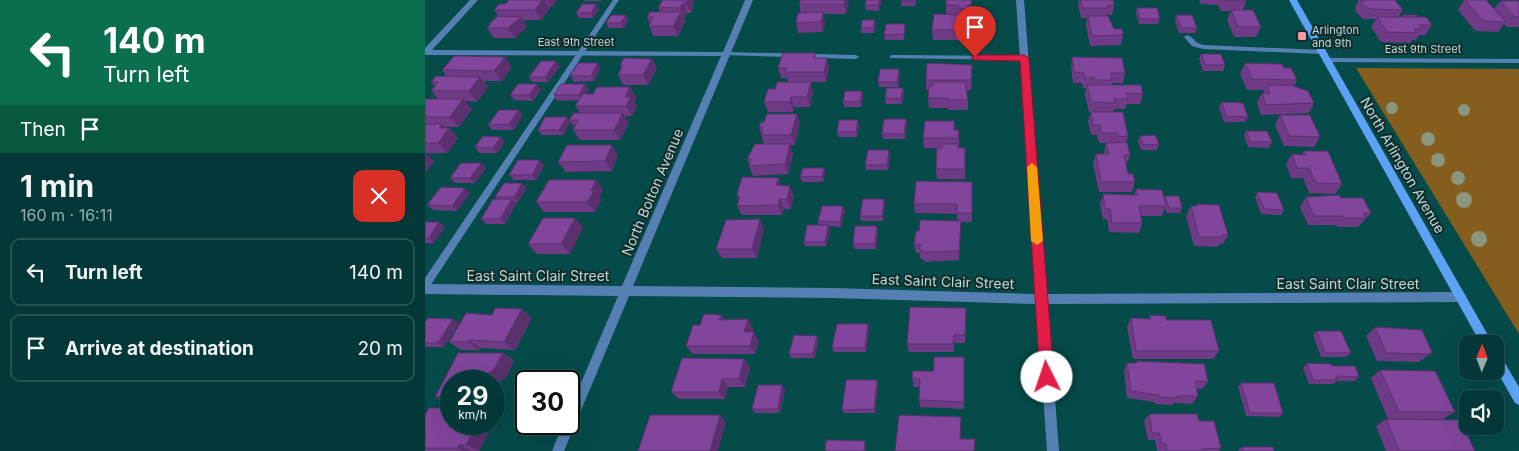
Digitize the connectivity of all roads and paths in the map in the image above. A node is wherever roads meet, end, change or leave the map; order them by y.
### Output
1 (475, 0) edge
2 (616, 0) edge
3 (749, 0) edge
4 (1020, 0) edge
5 (1293, 0) edge
6 (1187, 37) dead end
7 (425, 52) edge
8 (581, 53) junction
9 (726, 54) junction
10 (1324, 56) junction
11 (856, 57) dead end
12 (892, 57) dead end
13 (1024, 58) junction
14 (1519, 61) edge
15 (425, 287) edge
16 (625, 290) junction
17 (1461, 297) junction
18 (1041, 299) junction
19 (1482, 335) edge
20 (1504, 373) edge
21 (1519, 399) edge
22 (557, 451) edge
23 (1053, 451) edge

1 - 7 street
2 - 8 lane
3 - 9 street, North Bolton Avenue
4 - 13 street
5 - 10 main road, North Arlington Avenue
6 - 10 lane
7 - 8 street, East 9th Street
8 - 9 street, East 9th Street
8 - 15 lane
9 - 11 lane
9 - 16 street, North Bolton Avenue
10 - 14 street, East 9th Street
10 - 17 main road, North Arlington Avenue
12 - 13 lane
13 - 18 street
15 - 16 street, East Saint Clair Street
16 - 18 street, East Saint Clair Street
16 - 22 street, North Bolton Avenue
17 - 18 street, East Saint Clair Street
17 - 19 main road, North Arlington Avenue
18 - 23 street
20 - 21 main road

